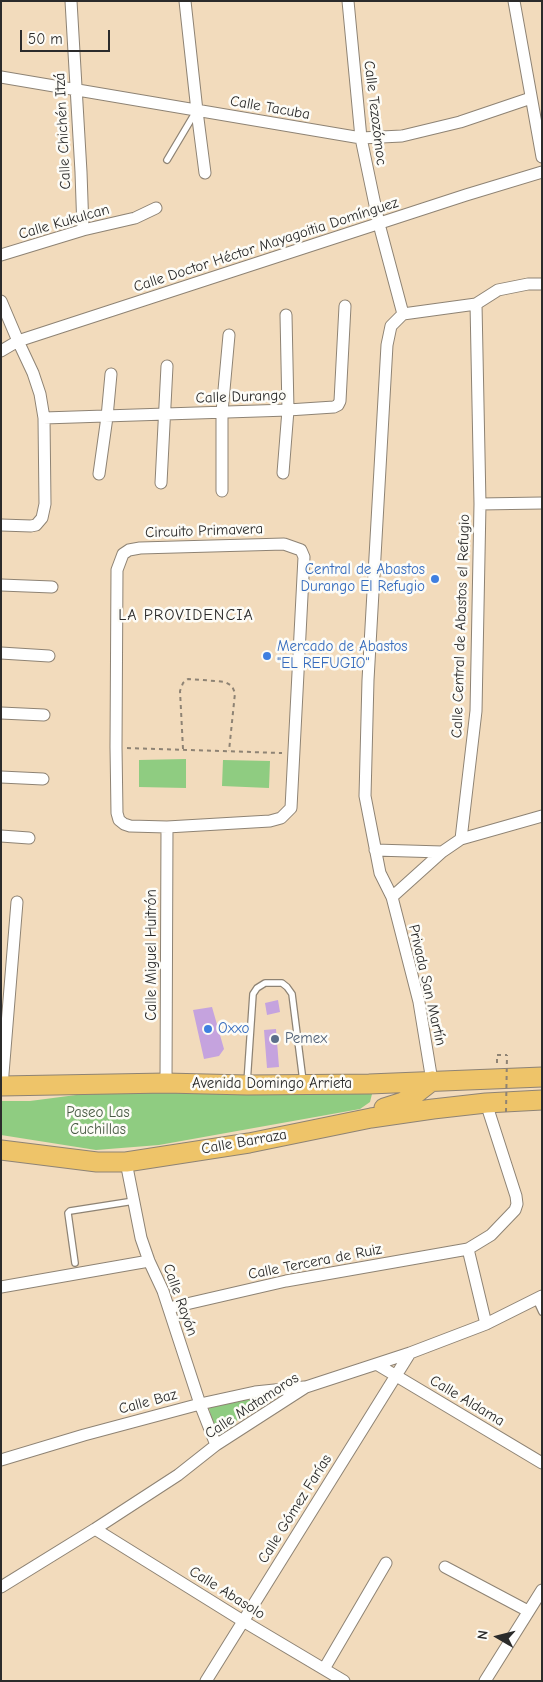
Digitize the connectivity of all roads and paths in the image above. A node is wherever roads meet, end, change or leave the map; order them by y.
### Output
1 (71, 1) edge
2 (185, 1) edge
3 (348, 1) edge
4 (514, 1) edge
5 (1, 77) edge
6 (76, 90) junction
7 (531, 98) junction
8 (196, 110) junction
9 (361, 138) junction
10 (542, 158) edge
11 (167, 160) dead end
12 (542, 172) edge
13 (205, 173) dead end
14 (156, 208) dead end
15 (379, 224) junction
16 (83, 230) junction
17 (1, 255) edge
18 (542, 284) edge
19 (1, 301) edge
20 (476, 304) junction
21 (345, 306) dead end
22 (403, 314) junction
23 (286, 315) dead end
24 (229, 335) dead end
25 (18, 341) junction
26 (1, 351) edge
27 (167, 366) dead end
28 (111, 374) dead end
29 (288, 410) junction
30 (222, 412) junction
31 (164, 414) junction
32 (107, 417) junction
33 (44, 418) junction
34 (283, 473) dead end
35 (99, 474) dead end
36 (161, 483) dead end
37 (222, 491) dead end
38 (542, 503) edge
39 (480, 504) junction
40 (1, 525) edge
41 (1, 585) edge
42 (52, 587) dead end
43 (1, 653) edge
44 (49, 656) dead end
45 (1, 713) edge
46 (44, 715) dead end
47 (116, 748) junction
48 (183, 749) junction
49 (229, 751) junction
50 (295, 753) junction
51 (1, 777) edge
52 (43, 779) dead end
53 (542, 816) edge
54 (167, 827) junction
55 (1, 836) edge
56 (29, 838) dead end
57 (461, 839) junction
58 (375, 850) junction
59 (442, 852) junction
60 (392, 897) junction
61 (17, 902) dead end
62 (498, 1055) dead end
63 (542, 1077) edge
64 (432, 1081) junction
65 (166, 1083) junction
66 (304, 1084) junction
67 (369, 1084) junction
68 (247, 1085) junction
69 (2, 1086) edge
70 (542, 1100) edge
71 (486, 1103) junction
72 (506, 1112) dead end
73 (375, 1114) junction
74 (1, 1150) edge
75 (126, 1162) junction
76 (134, 1201) junction
77 (468, 1249) junction
78 (150, 1261) junction
79 (76, 1263) dead end
80 (1, 1287) edge
81 (539, 1298) edge
82 (169, 1308) junction
83 (542, 1312) edge
84 (486, 1324) junction
85 (410, 1354) junction
86 (378, 1365) junction
87 (396, 1376) junction
88 (306, 1387) junction
89 (200, 1404) junction
90 (216, 1445) junction
91 (1, 1460) edge
92 (542, 1463) edge
93 (96, 1529) junction
94 (386, 1563) dead end
95 (445, 1567) dead end
96 (2, 1584) edge
97 (542, 1590) edge
98 (528, 1611) junction
99 (243, 1621) junction
100 (324, 1669) junction
101 (206, 1681) edge
102 (344, 1681) edge
103 (485, 1681) edge

1 - 6 street, Calle Chichén Itzá
2 - 8 street
3 - 9 street, Calle Tezozómoc
4 - 7 street
5 - 6 street, Calle Tacuba
6 - 8 street, Calle Tacuba
6 - 16 street, Calle Chichén Itzá
7 - 9 street, Calle Tacuba
7 - 10 street
8 - 9 street, Calle Tacuba
8 - 11 lane
8 - 13 street
9 - 15 street, Calle Tezozómoc
12 - 15 street, Calle Doctor Héctor Mayagoitia Domínguez
14 - 16 street, Calle Kukulcan
15 - 22 street, Calle Tezozómoc
15 - 25 street, Calle Doctor Héctor Mayagoitia Domínguez
16 - 17 street, Calle Kukulcan
18 - 20 street
19 - 25 street
20 - 22 street
20 - 39 street, Calle Central de Abastos el Refugio
21 - 29 street, Calle Durango
22 - 58 street
23 - 29 street
24 - 30 street
25 - 26 street, Calle Doctor Héctor Mayagoitia Domínguez
25 - 33 street
27 - 31 street
28 - 32 street
29 - 30 street, Calle Durango
29 - 34 street
30 - 31 street, Calle Durango
30 - 37 street
31 - 32 street, Calle Durango
31 - 36 street
32 - 33 street, Calle Durango
32 - 35 street
33 - 40 street
38 - 39 street, Calle Central de Abastos el Refugio
39 - 57 street, Calle Central de Abastos el Refugio
41 - 42 street
43 - 44 street
45 - 46 street
47 - 48 path
47 - 50 street, Circuito Primavera
47 - 54 street, Circuito Primavera
48 - 49 path
48 - 49 path
49 - 50 path
50 - 54 street, Circuito Primavera
51 - 52 street
53 - 57 street
54 - 65 street, Calle Miguel Huitrón
55 - 56 street
57 - 59 street
58 - 59 street
58 - 60 street
59 - 60 street
60 - 64 street, Privada San Martín
61 - 69 street
62 - 72 path, bridge
63 - 64 main road, Avenida Domingo Arrieta
64 - 67 main road, Avenida Domingo Arrieta
64 - 73 main road
65 - 68 main road, Avenida Domingo Arrieta
65 - 69 main road, Avenida Domingo Arrieta
66 - 67 main road, Avenida Domingo Arrieta
66 - 68 main road, Avenida Domingo Arrieta
66 - 68 lane
67 - 73 main road
70 - 71 main road, Calle Barraza
71 - 73 main road, Calle Barraza
71 - 77 street
73 - 75 main road, Calle Barraza
74 - 75 main road, Calle Barraza
75 - 76 street, Calle Rayón
76 - 78 street, Calle Rayón
76 - 79 lane
77 - 82 street, Calle Tercera de Ruiz
77 - 84 street
78 - 80 street
78 - 82 street, Calle Rayón
81 - 83 lane
81 - 84 street, Calle Matamoros
82 - 89 street, Calle Rayón
84 - 85 street, Calle Matamoros
85 - 86 street, Calle Matamoros
85 - 87 street, Calle Gómez Farías
86 - 87 street, Calle Aldama
86 - 88 street, Calle Matamoros
87 - 92 street, Calle Aldama
87 - 99 street, Calle Gómez Farías
88 - 89 street, Calle Baz
88 - 90 street, Calle Matamoros
89 - 90 street, Calle Rayón
89 - 91 street, Calle Baz
90 - 93 street, Calle Matamoros
93 - 96 street, Calle Matamoros
93 - 99 street, Calle Abasolo
94 - 100 street
95 - 98 street
97 - 98 street
98 - 103 street
99 - 100 street, Calle Abasolo
99 - 101 street, Calle Gómez Farías
100 - 102 street, Calle Abasolo

